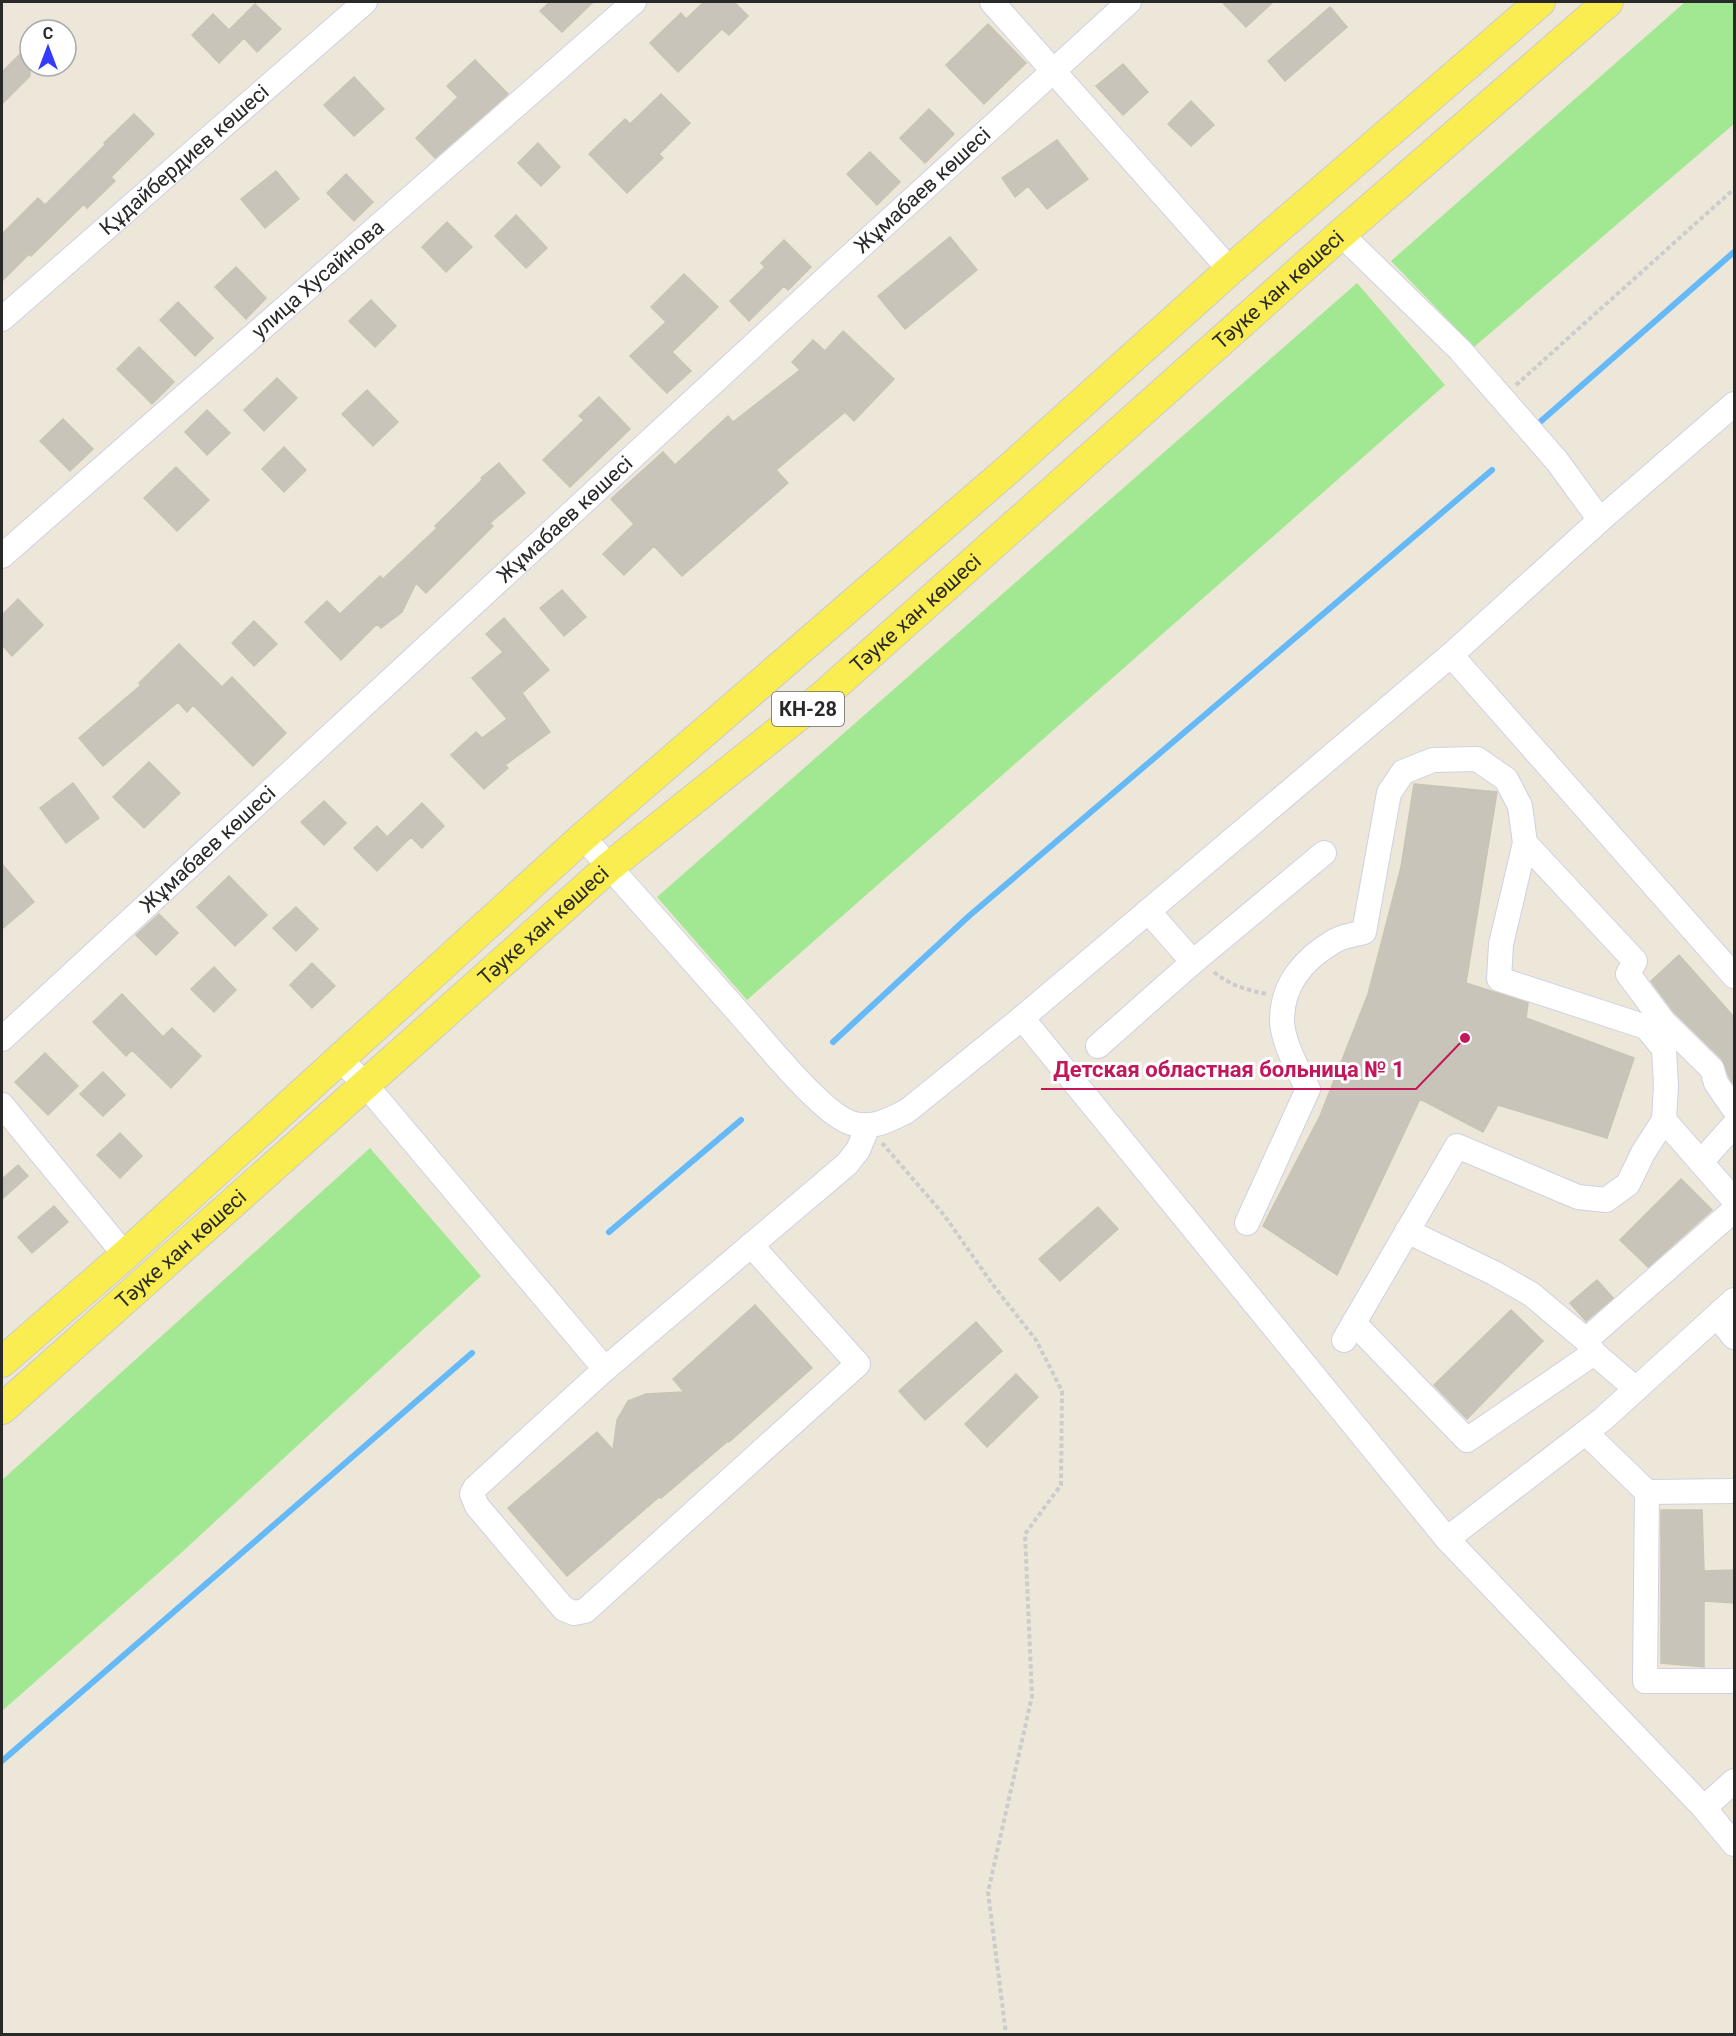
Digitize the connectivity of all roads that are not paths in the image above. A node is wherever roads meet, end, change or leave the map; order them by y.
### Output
1 (365, 2) edge
2 (634, 2) edge
3 (992, 2) edge
4 (1130, 2) edge
5 (1540, 2) edge
6 (1608, 2) edge
7 (1054, 72) junction
8 (1341, 234) junction
9 (1230, 270) junction
10 (2, 319) edge
11 (1734, 404) edge
12 (1600, 519) junction
13 (2, 556) edge
14 (1450, 655) junction
15 (583, 837) junction
16 (1525, 843) junction
17 (1324, 853) dead end
18 (609, 867) junction
19 (1148, 911) junction
20 (1195, 960) junction
21 (1734, 976) edge
22 (1022, 1018) junction
23 (1663, 1021) junction
24 (2, 1039) edge
25 (1098, 1046) dead end
26 (1664, 1049) junction
27 (340, 1059) junction
28 (365, 1084) junction
29 (2, 1106) edge
30 (1734, 1108) edge
31 (1664, 1120) junction
32 (1734, 1125) edge
33 (868, 1126) junction
34 (1701, 1162) junction
35 (1734, 1200) edge
36 (1734, 1210) edge
37 (1247, 1223) dead end
38 (1407, 1231) junction
39 (751, 1245) junction
40 (125, 1255) junction
41 (1726, 1308) edge
42 (1734, 1337) edge
43 (1590, 1347) junction
44 (2, 1362) edge
45 (605, 1369) junction
46 (1636, 1389) junction
47 (2, 1409) edge
48 (1586, 1432) junction
49 (1734, 1491) edge
50 (1647, 1492) junction
51 (1447, 1539) junction
52 (1734, 1681) edge
53 (1734, 1781) edge
54 (1704, 1808) junction
55 (1734, 1844) edge

1 - 10 street, Құдайбердиев көшесі
2 - 13 street, улица Хусайнова
3 - 7 street
4 - 7 street, Жұмабаев көшесі
5 - 9 main road, Тәуке хан көшесі / КН-28
6 - 8 main road, Тәуке хан көшесі / КН-28
7 - 9 street
7 - 24 street, Жұмабаев көшесі
8 - 12 street
8 - 18 main road, Тәуке хан көшесі / КН-28
9 - 15 main road, Тәуке хан көшесі / КН-28
11 - 12 street
12 - 14 street
14 - 19 street
14 - 21 street
15 - 18 street
15 - 27 main road, Тәуке хан көшесі / КН-28
16 - 23 street
16 - 26 street
16 - 37 street
17 - 20 street
18 - 28 main road, Тәуке хан көшесі / КН-28
18 - 33 street
19 - 20 street
19 - 22 street
20 - 25 street
22 - 33 street
22 - 51 street
23 - 26 street
23 - 30 street
26 - 31 street
27 - 28 street
27 - 40 main road, Тәуке хан көшесі / КН-28
28 - 45 street
28 - 47 main road, Тәуке хан көшесі / КН-28
29 - 40 street
31 - 34 street
31 - 38 street
32 - 34 street
33 - 39 street
34 - 35 street
36 - 43 street
38 - 43 street
38 - 43 street
39 - 45 street
39 - 45 street
40 - 44 main road, Тәуке хан көшесі / КН-28
41 - 42 street
41 - 46 street
43 - 46 street
46 - 48 street
48 - 50 street
48 - 51 street
49 - 50 street
50 - 52 street
51 - 54 street
53 - 54 street
54 - 55 street

